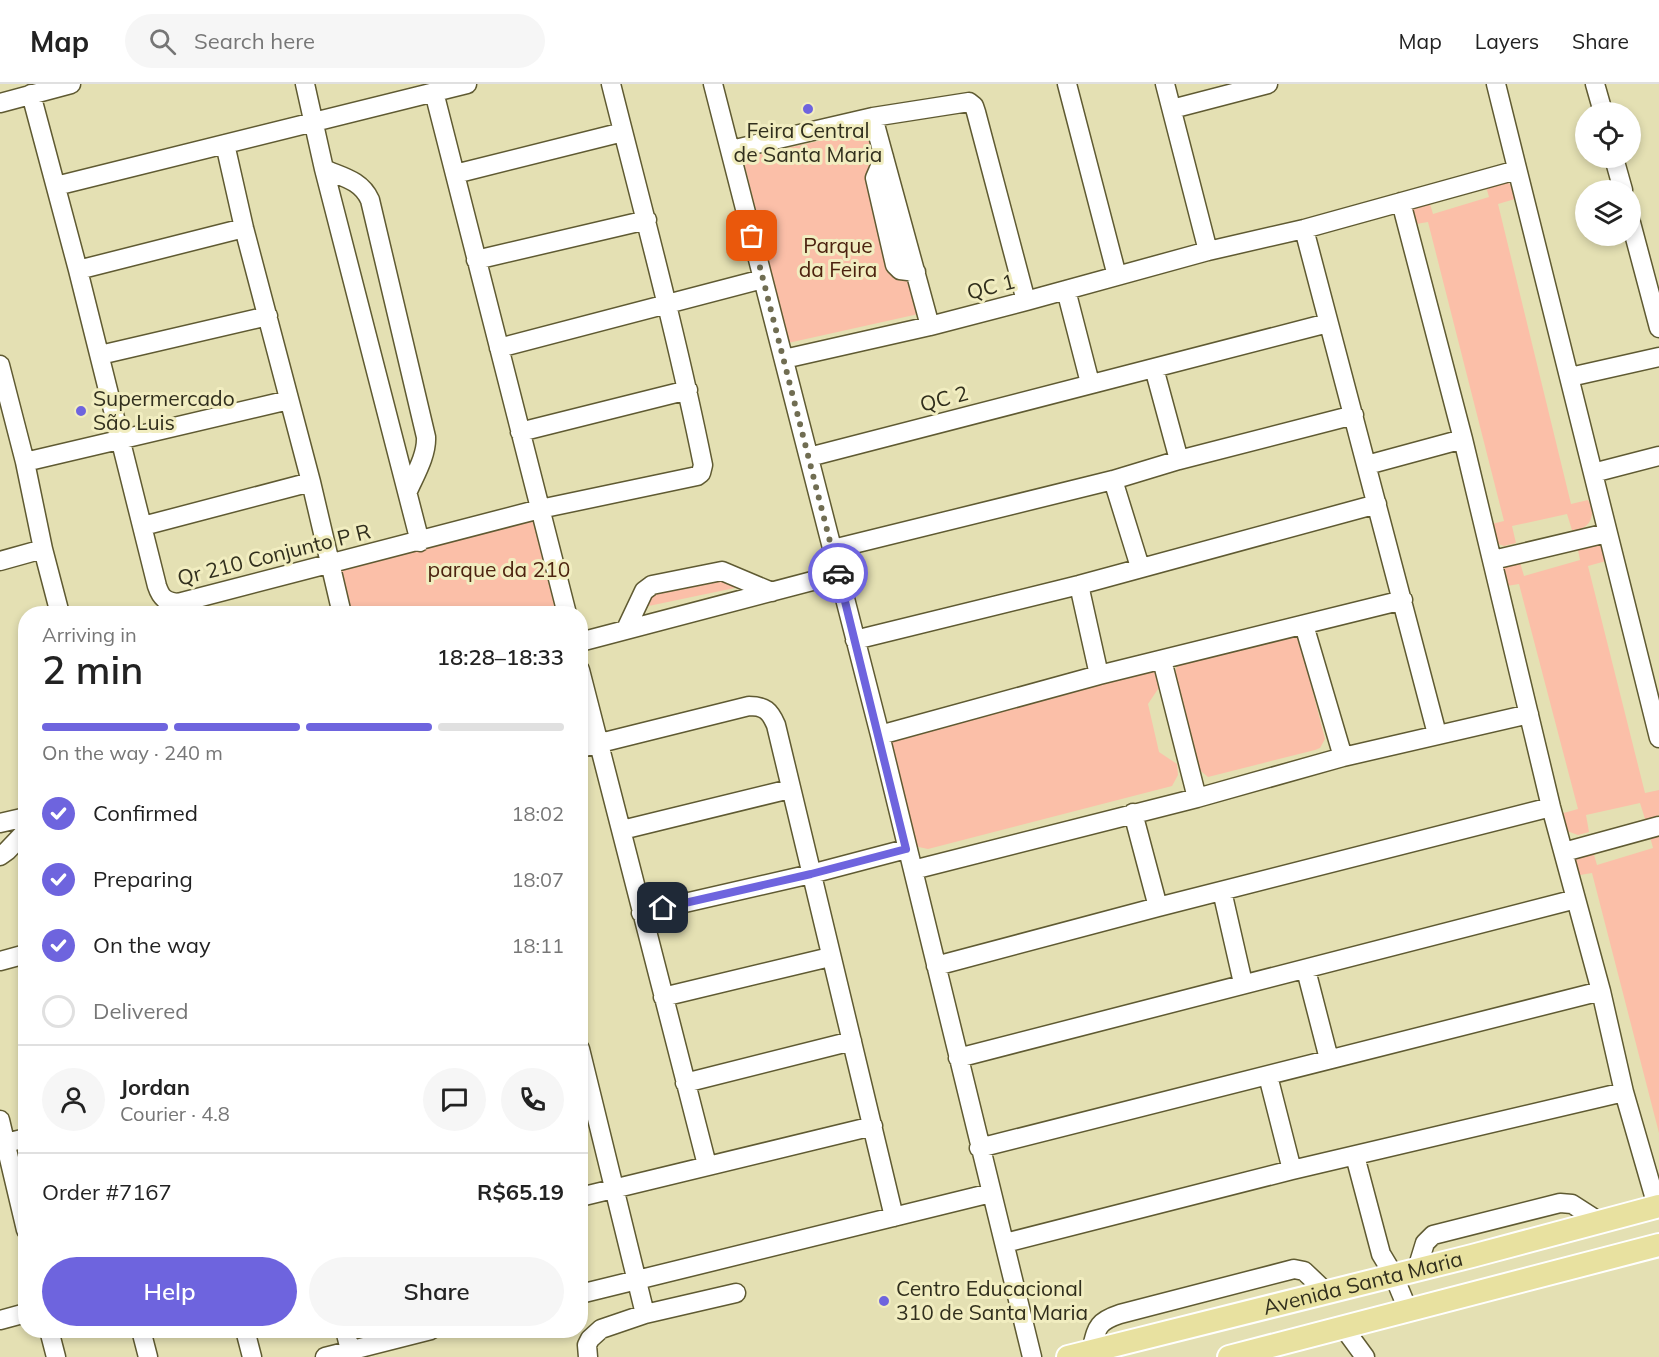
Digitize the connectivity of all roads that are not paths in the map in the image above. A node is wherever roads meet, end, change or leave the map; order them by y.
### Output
1 (71, 84) edge
2 (305, 84) edge
3 (467, 84) edge
4 (611, 84) edge
5 (713, 84) edge
6 (1067, 84) edge
7 (1165, 84) edge
8 (1265, 84) edge
9 (1496, 84) edge
10 (1595, 84) edge
11 (434, 93) junction
12 (31, 94) junction
13 (1600, 102) edge
14 (0, 103) edge
15 (1172, 109) junction
16 (873, 117) junction
17 (313, 121) junction
18 (623, 132) junction
19 (225, 144) junction
20 (731, 150) junction
21 (324, 169) junction
22 (1517, 170) junction
23 (456, 174) junction
24 (56, 186) junction
25 (1401, 202) junction
26 (647, 220) junction
27 (244, 228) junction
28 (1305, 229) junction
29 (1637, 246) edge
30 (1208, 251) junction
31 (476, 260) junction
32 (78, 270) junction
33 (1117, 276) junction
34 (763, 279) junction
35 (1066, 290) junction
36 (1026, 301) junction
37 (667, 305) junction
38 (268, 316) junction
39 (1328, 323) junction
40 (930, 326) junction
41 (1659, 328) edge
42 (499, 348) junction
43 (100, 356) junction
44 (1659, 357) edge
45 (784, 358) junction
46 (0, 365) edge
47 (1154, 368) junction
48 (1570, 378) junction
49 (1090, 383) junction
50 (688, 390) junction
51 (289, 400) junction
52 (1354, 416) junction
53 (520, 432) junction
54 (119, 439) junction
55 (1463, 439) junction
56 (1659, 456) edge
57 (809, 457) junction
58 (1179, 460) junction
59 (25, 462) junction
60 (1367, 465) junction
61 (1593, 473) junction
62 (1113, 480) junction
63 (311, 482) junction
64 (408, 491) junction
65 (1377, 504) junction
66 (540, 509) junction
67 (142, 526) junction
68 (1607, 533) junction
69 (420, 542) junction
70 (43, 549) junction
71 (833, 549) junction
72 (1493, 560) junction
73 (0, 561) edge
74 (330, 564) junction
75 (1140, 567) junction
76 (839, 574) junction
77 (1079, 585) junction
78 (772, 592) junction
79 (1403, 600) junction
80 (58, 606) edge
81 (340, 606) edge
82 (565, 606) edge
83 (1304, 625) junction
84 (626, 629) junction
85 (588, 640) edge
86 (855, 640) junction
87 (1162, 660) junction
88 (1099, 675) junction
89 (1529, 714) junction
90 (1437, 734) junction
91 (880, 735) junction
92 (1659, 738) edge
93 (589, 746) edge
94 (1343, 757) junction
95 (790, 789) junction
96 (1197, 798) junction
97 (1551, 807) junction
98 (1133, 813) junction
99 (18, 819) edge
100 (0, 823) edge
101 (1659, 826) edge
102 (622, 830) junction
103 (18, 839) edge
104 (906, 849) junction
105 (1564, 852) junction
106 (0, 856) edge
107 (913, 870) junction
108 (811, 874) junction
109 (1222, 891) junction
110 (1576, 899) junction
111 (1158, 907) junction
112 (641, 913) junction
113 (18, 956) edge
114 (830, 957) junction
115 (0, 961) edge
116 (936, 966) junction
117 (1306, 970) junction
118 (1243, 983) junction
119 (1601, 991) junction
120 (663, 997) junction
121 (852, 1041) junction
122 (958, 1058) junction
123 (1329, 1059) junction
124 (1268, 1076) junction
125 (588, 1080) edge
126 (685, 1083) junction
127 (1624, 1092) junction
128 (588, 1119) edge
129 (0, 1120) edge
130 (873, 1126) junction
131 (600, 1127) junction
132 (18, 1140) edge
133 (6, 1143) junction
134 (979, 1148) junction
135 (1355, 1156) junction
136 (707, 1166) junction
137 (1292, 1170) junction
138 (615, 1189) junction
139 (991, 1193) junction
140 (18, 1195) edge
141 (588, 1195) edge
142 (1658, 1206) edge
143 (894, 1217) junction
144 (1600, 1222) junction
145 (1005, 1243) junction
146 (1659, 1245) edge
147 (1417, 1269) junction
148 (1393, 1274) junction
149 (636, 1280) junction
150 (588, 1292) edge
151 (736, 1293) dead end
152 (1408, 1310) junction
153 (645, 1314) junction
154 (18, 1315) edge
155 (0, 1320) edge
156 (1344, 1327) junction
157 (51, 1338) edge
158 (143, 1338) edge
159 (248, 1338) edge
160 (347, 1338) edge
161 (399, 1338) edge
162 (350, 1350) junction
163 (56, 1357) edge
164 (148, 1357) edge
165 (252, 1357) edge
166 (325, 1357) edge
167 (588, 1357) edge
168 (1032, 1357) edge
169 (1068, 1357) edge
170 (1229, 1357) edge
171 (1365, 1357) edge

1 - 12 street
2 - 17 street
3 - 11 street
4 - 18 street, Qr 210 Conjunto P R
5 - 20 street
6 - 33 street
7 - 15 street
8 - 15 street
9 - 22 street
10 - 13 street
11 - 17 street
11 - 23 street
12 - 14 street
12 - 24 street, Qr 210 Conjunto P R
15 - 30 street
16 - 20 street
16 - 36 street
16 - 40 street
17 - 19 street
17 - 21 street
18 - 23 street
18 - 26 street, Qr 210 Conjunto P R
19 - 24 street
19 - 27 street
20 - 34 street
21 - 64 street
21 - 64 street
22 - 25 street, QC 1
22 - 48 street
23 - 31 street
24 - 32 street, Qr 210 Conjunto P R
25 - 28 street, QC 1
25 - 55 street
26 - 31 street
26 - 37 street, Qr 210 Conjunto P R
27 - 32 street
27 - 38 street
28 - 30 street, QC 1
28 - 39 street
29 - 41 street
30 - 33 street, QC 1
31 - 42 street
32 - 43 street, Qr 210 Conjunto P R
33 - 35 street, QC 1
34 - 37 street
34 - 45 street
35 - 36 street, QC 1
35 - 49 street
36 - 40 street, QC 1
37 - 42 street
37 - 50 street, Qr 210 Conjunto P R
38 - 43 street
38 - 51 street
39 - 47 street, QC 2
39 - 52 street
40 - 45 street, QC 1
42 - 53 street
43 - 54 street, Qr 210 Conjunto P R
44 - 48 street
45 - 57 street
46 - 59 street
47 - 49 street, QC 2
47 - 58 street
48 - 61 street
49 - 57 street, QC 2
50 - 53 street
50 - 66 street, Qr 210 Conjunto P R
51 - 54 street
51 - 63 street
52 - 58 street
52 - 60 street
53 - 66 street
54 - 59 street
54 - 67 street, Qr 210 Conjunto P R
55 - 60 street
55 - 72 street
56 - 61 street
57 - 71 street
58 - 62 street
59 - 70 street
60 - 65 street
61 - 68 street
62 - 71 street
62 - 75 street
63 - 67 street
63 - 74 street
64 - 69 street
65 - 75 street
65 - 79 street
66 - 69 street, Qr 210 Conjunto P R
66 - 82 street
67 - 74 street, Qr 210 Conjunto P R
68 - 72 street
68 - 92 street
69 - 74 street, Qr 210 Conjunto P R
70 - 73 street
70 - 80 street
71 - 76 street
72 - 89 street
74 - 81 street
75 - 77 street
76 - 78 street
76 - 86 street
77 - 86 street
77 - 88 street
78 - 84 street
78 - 84 street
79 - 83 street
79 - 90 street
83 - 87 street
83 - 94 street
84 - 85 street
86 - 91 street
87 - 88 street
87 - 96 street
88 - 91 street
89 - 90 street
89 - 97 street
90 - 94 street
91 - 104 street
93 - 95 street
93 - 102 street
94 - 96 street
95 - 102 street
95 - 108 street
96 - 98 street
97 - 105 street
97 - 109 street
98 - 107 street
98 - 111 street
99 - 100 street
101 - 105 street
102 - 112 street
103 - 106 street
104 - 107 street
104 - 108 street
105 - 110 street
107 - 116 street
108 - 112 street
108 - 114 street
109 - 111 street
109 - 118 street
110 - 117 street
110 - 119 street
111 - 116 street
112 - 120 street
113 - 115 street
114 - 120 street
114 - 121 street
116 - 122 street
117 - 118 street
117 - 123 street
118 - 122 street
119 - 123 street
119 - 127 street
120 - 126 street
121 - 126 street
121 - 130 street
122 - 134 street
123 - 124 street
124 - 134 street
124 - 137 street
125 - 131 street
126 - 136 street
127 - 135 street
127 - 142 street
128 - 131 street
129 - 133 street
130 - 136 street
130 - 143 street
131 - 138 street
132 - 133 street
133 - 140 street
134 - 139 street
135 - 137 street
135 - 148 street
136 - 138 street
137 - 145 street
138 - 141 street
138 - 149 street
139 - 143 street
139 - 145 street
142 - 144 main road, Avenida Santa Maria
143 - 149 street
144 - 147 main road, Avenida Santa Maria
144 - 147 street
145 - 168 street
146 - 152 main road, Avenida Santa Maria
147 - 148 main road, Avenida Santa Maria
148 - 152 street
148 - 169 main road, Avenida Santa Maria
149 - 150 street
149 - 153 street
151 - 153 street
152 - 156 main road, Avenida Santa Maria
153 - 167 street
154 - 155 street
156 - 170 main road, Avenida Santa Maria
156 - 171 street
157 - 163 street
158 - 164 street
159 - 165 street
160 - 162 street
161 - 162 street
162 - 166 street

